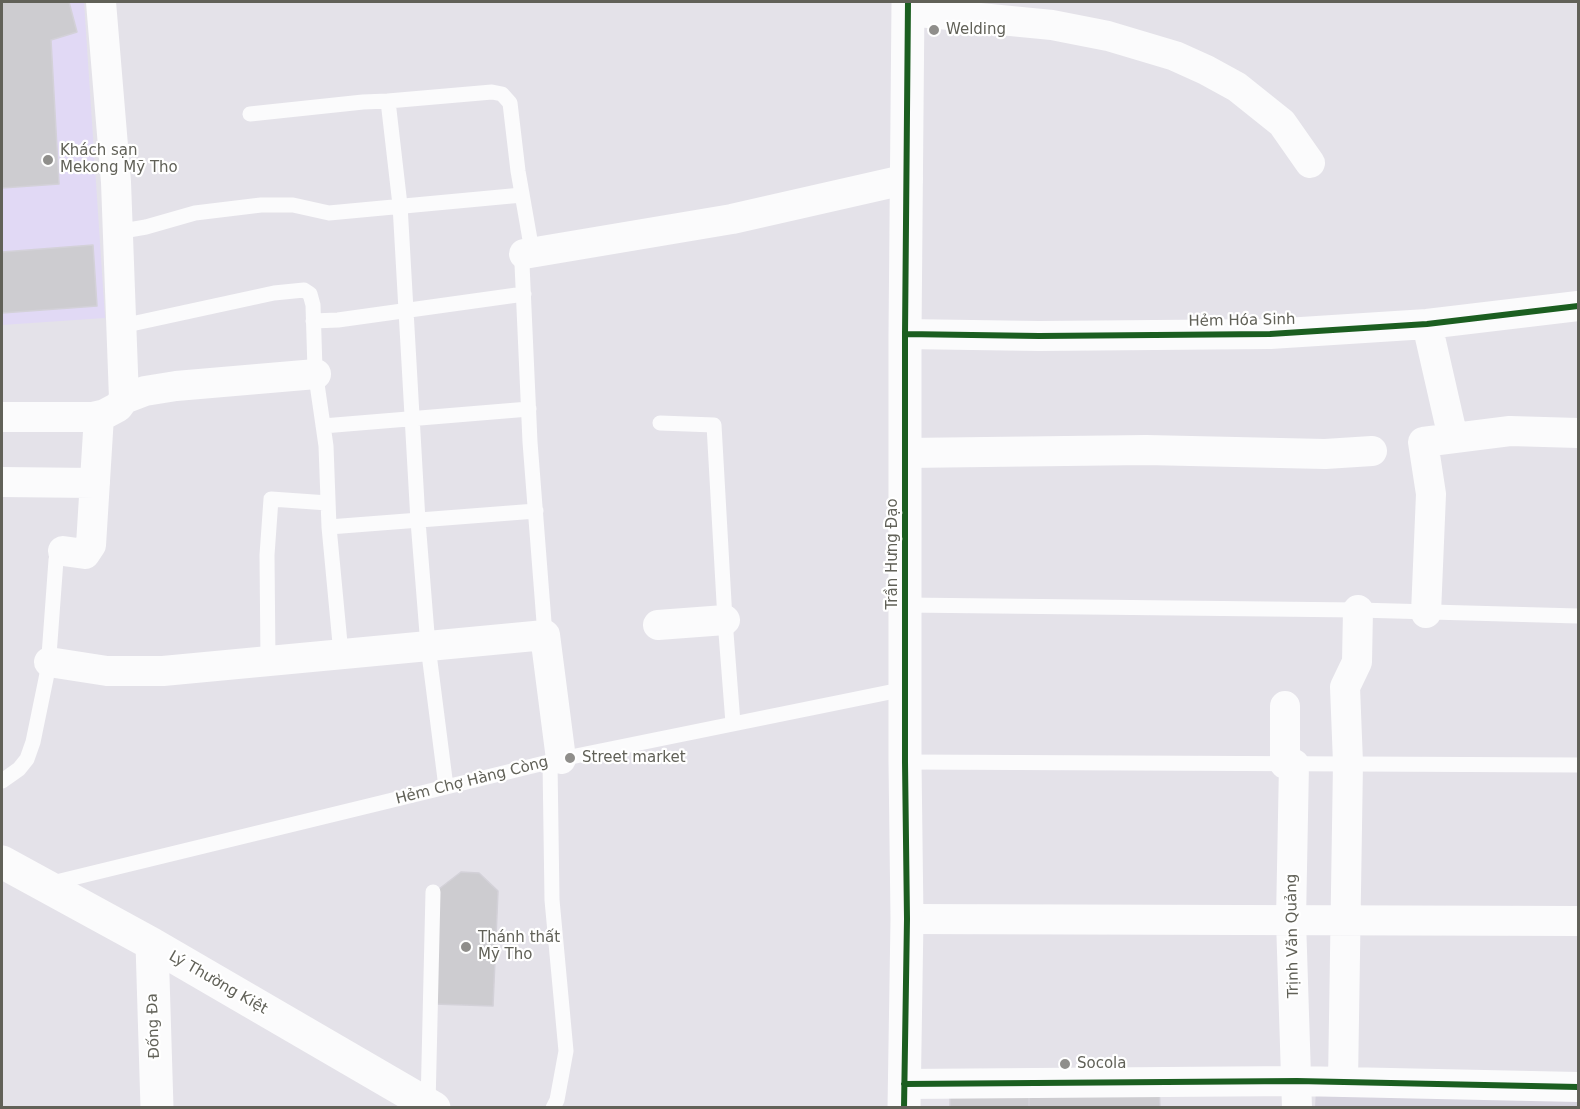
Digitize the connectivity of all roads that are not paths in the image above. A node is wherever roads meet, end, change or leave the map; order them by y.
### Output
1 (101, 2) edge
2 (908, 6) edge
3 (388, 101) junction
4 (250, 114) dead end
5 (1310, 164) dead end
6 (908, 179) junction
7 (522, 195) junction
8 (400, 205) junction
9 (117, 232) junction
10 (528, 252) junction
11 (524, 294) junction
12 (1578, 306) edge
13 (407, 309) junction
14 (313, 321) junction
15 (1427, 324) junction
16 (122, 326) junction
17 (905, 334) junction
18 (316, 374) junction
19 (124, 399) junction
20 (529, 409) junction
21 (99, 416) junction
22 (2, 417) edge
23 (413, 418) junction
24 (660, 423) dead end
25 (323, 426) junction
26 (1578, 433) edge
27 (1453, 438) junction
28 (1372, 451) dead end
29 (906, 453) junction
30 (2, 482) edge
31 (94, 483) junction
32 (328, 503) junction
33 (536, 512) junction
34 (418, 521) junction
35 (329, 527) junction
36 (63, 551) joint
37 (904, 605) junction
38 (1358, 610) junction
39 (1426, 613) junction
40 (1578, 616) edge
41 (725, 620) junction
42 (658, 625) dead end
43 (545, 635) junction
44 (429, 646) junction
45 (341, 654) junction
46 (268, 661) junction
47 (49, 662) junction
48 (905, 689) junction
49 (1285, 706) dead end
50 (733, 723) junction
51 (556, 761) junction
52 (905, 762) junction
53 (1290, 764) junction
54 (1348, 764) junction
55 (1578, 765) edge
56 (2, 781) edge
57 (446, 787) junction
58 (2, 862) edge
59 (41, 885) junction
60 (433, 892) dead end
61 (907, 919) junction
62 (1291, 920) junction
63 (1345, 920) junction
64 (1578, 921) edge
65 (152, 944) junction
66 (1343, 1082) junction
67 (1578, 1087) edge
68 (1297, 1094) edge
69 (904, 1096) edge
70 (430, 1106) edge
71 (157, 1107) edge
72 (553, 1107) edge

1 - 9 street
2 - 5 street
2 - 6 street, Trần Hưng Đạo
3 - 4 lane
3 - 7 lane
3 - 8 lane
6 - 10 street
6 - 17 street, Trần Hưng Đạo
7 - 8 lane
7 - 10 lane
8 - 9 lane
8 - 13 lane
9 - 16 street
10 - 11 lane
11 - 13 lane
11 - 20 lane
12 - 15 street, Hẻm Hóa Sinh
13 - 14 lane
13 - 23 lane
14 - 16 lane
14 - 18 lane
15 - 17 street, Hẻm Hóa Sinh
15 - 27 street
16 - 19 street
17 - 29 street, Trần Hưng Đạo
18 - 19 street
18 - 25 lane
19 - 21 street
20 - 23 lane
20 - 33 lane
21 - 22 street
21 - 31 street
23 - 25 lane
23 - 34 lane
24 - 41 lane
25 - 32 lane
26 - 27 street
27 - 39 street
28 - 29 street
29 - 37 street, Trần Hưng Đạo
30 - 31 street
31 - 36 street
32 - 35 lane
32 - 46 lane
33 - 34 lane
33 - 43 lane
34 - 35 lane
34 - 44 lane
35 - 45 lane
36 - 47 lane
37 - 38 lane
37 - 48 street, Trần Hưng Đạo
38 - 39 lane
38 - 54 street
39 - 40 lane
41 - 42 street
41 - 50 lane
43 - 44 street
43 - 51 street
44 - 45 street
44 - 57 lane
45 - 46 street
46 - 47 street
47 - 56 lane
48 - 50 lane, Hẻm Chợ Hàng Còng
48 - 52 street, Trần Hưng Đạo
49 - 53 street, Trịnh Văn Quảng
50 - 51 lane, Hẻm Chợ Hàng Còng
51 - 57 lane, Hẻm Chợ Hàng Còng
51 - 72 lane
52 - 53 lane
52 - 61 street, Trần Hưng Đạo
53 - 54 lane
53 - 62 street, Trịnh Văn Quảng
54 - 55 lane
54 - 63 street
57 - 59 lane, Hẻm Chợ Hàng Còng
58 - 59 street, Lý Thường Kiệt
59 - 65 street, Lý Thường Kiệt
60 - 70 lane
61 - 62 street
61 - 69 street, Trần Hưng Đạo
62 - 63 street
62 - 68 street, Trịnh Văn Quảng
63 - 64 street
63 - 66 street
65 - 70 street, Lý Thường Kiệt
65 - 71 street, Đống Đa
66 - 67 street
66 - 68 street
68 - 69 street

